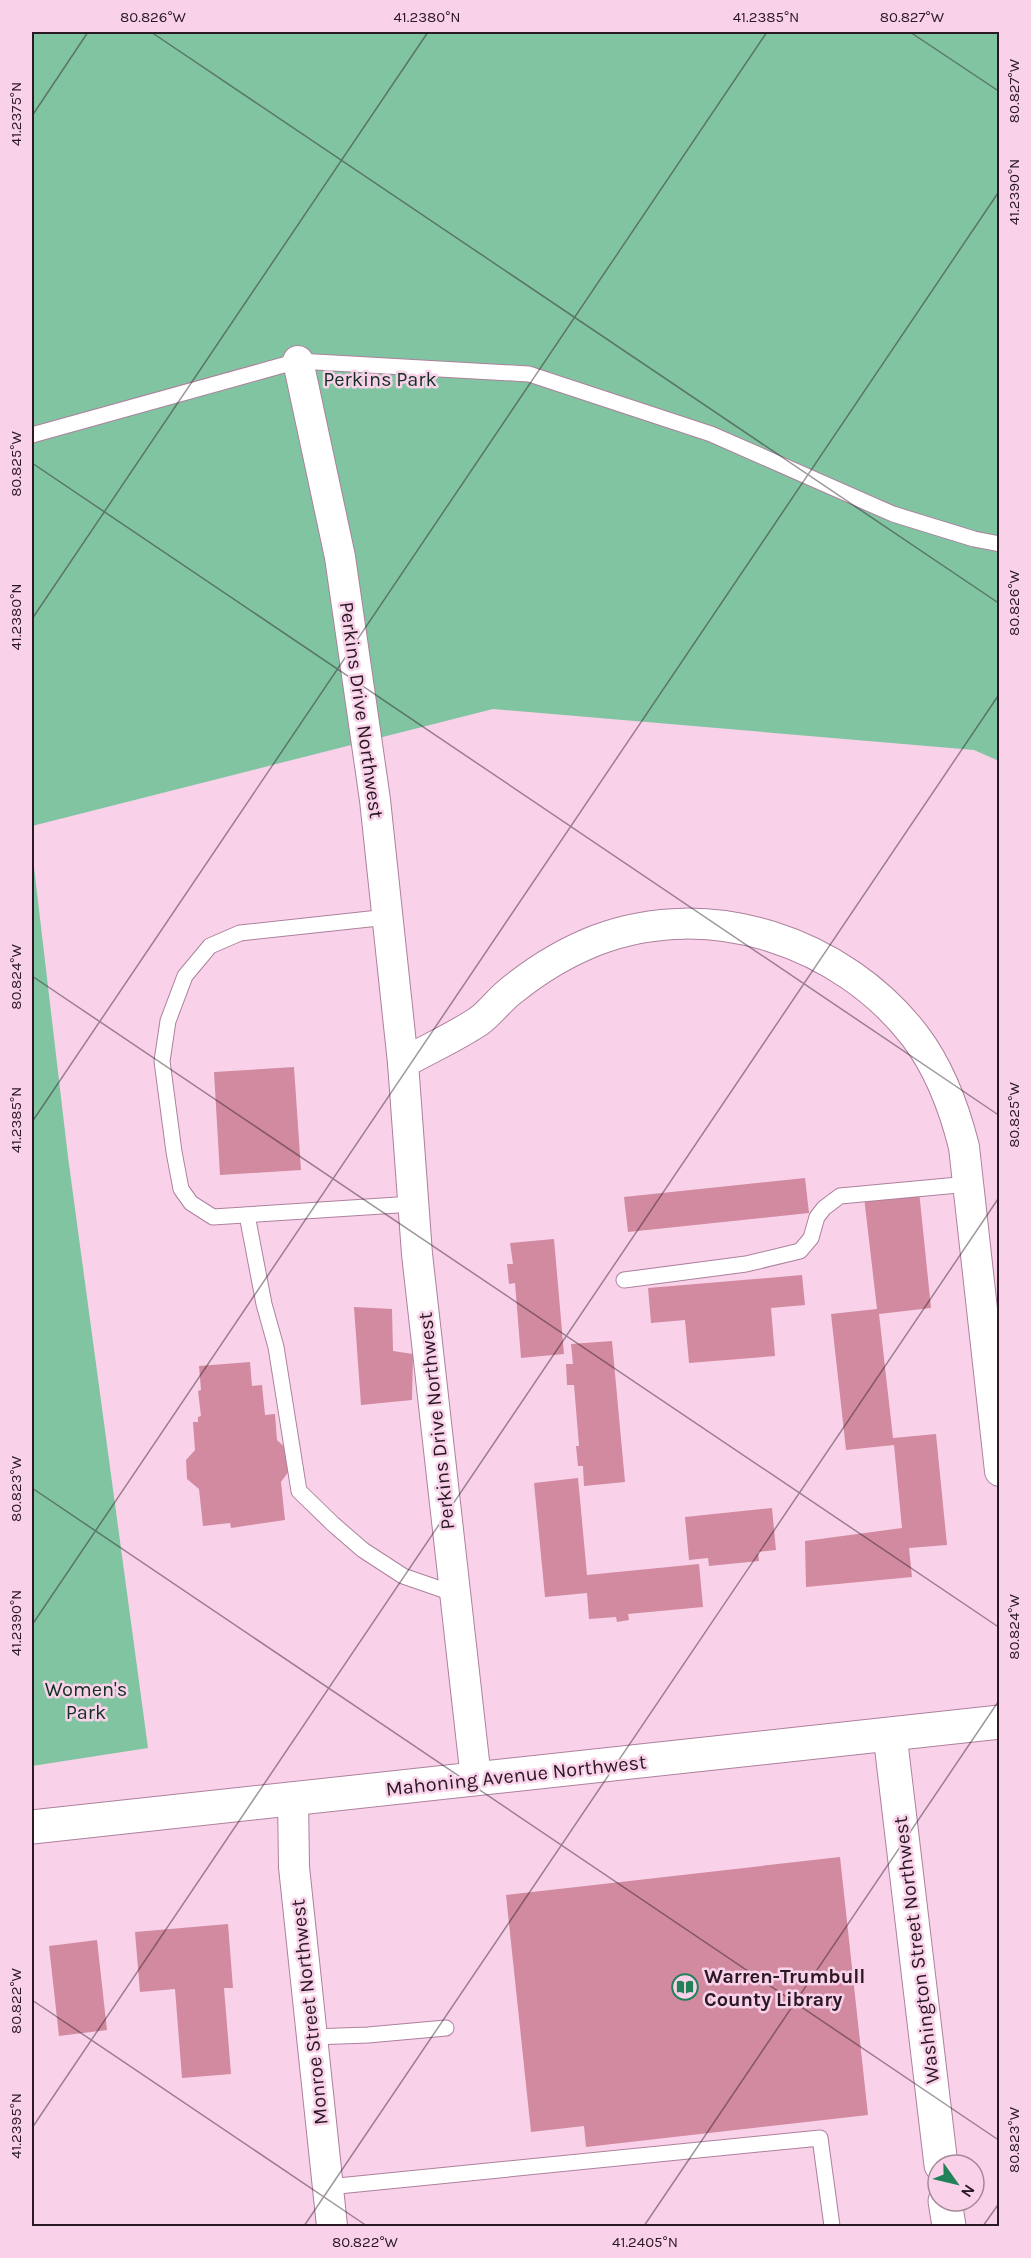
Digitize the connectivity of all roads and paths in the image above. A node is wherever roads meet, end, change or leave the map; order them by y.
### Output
1 (298, 361) junction
2 (32, 435) edge
3 (999, 544) edge
4 (388, 917) junction
5 (403, 1063) junction
6 (969, 1184) junction
7 (413, 1204) junction
8 (247, 1215) junction
9 (624, 1280) dead end
10 (999, 1471) edge
11 (455, 1594) junction
12 (999, 1722) edge
13 (890, 1735) junction
14 (476, 1779) junction
15 (293, 1798) junction
16 (32, 1827) edge
17 (446, 2028) dead end
18 (312, 2037) junction
19 (940, 2153) edge
20 (328, 2187) junction
21 (332, 2226) edge
22 (831, 2226) edge

1 - 2 lane
1 - 3 lane
1 - 4 street, Perkins Drive Northwest
4 - 5 street, Perkins Drive Northwest
4 - 8 lane
5 - 6 street
5 - 7 street, Perkins Drive Northwest
6 - 9 lane
6 - 10 street
7 - 8 lane
7 - 11 street, Perkins Drive Northwest
8 - 11 lane
11 - 14 street, Perkins Drive Northwest
12 - 13 main road, Mahoning Avenue Northwest
13 - 14 main road, Mahoning Avenue Northwest
13 - 19 main road, Washington Street Northwest
14 - 15 main road, Mahoning Avenue Northwest
15 - 16 main road, Mahoning Avenue Northwest
15 - 18 street, Monroe Street Northwest
17 - 18 lane
18 - 20 street, Monroe Street Northwest
20 - 21 street, Monroe Street Northwest
20 - 22 lane

